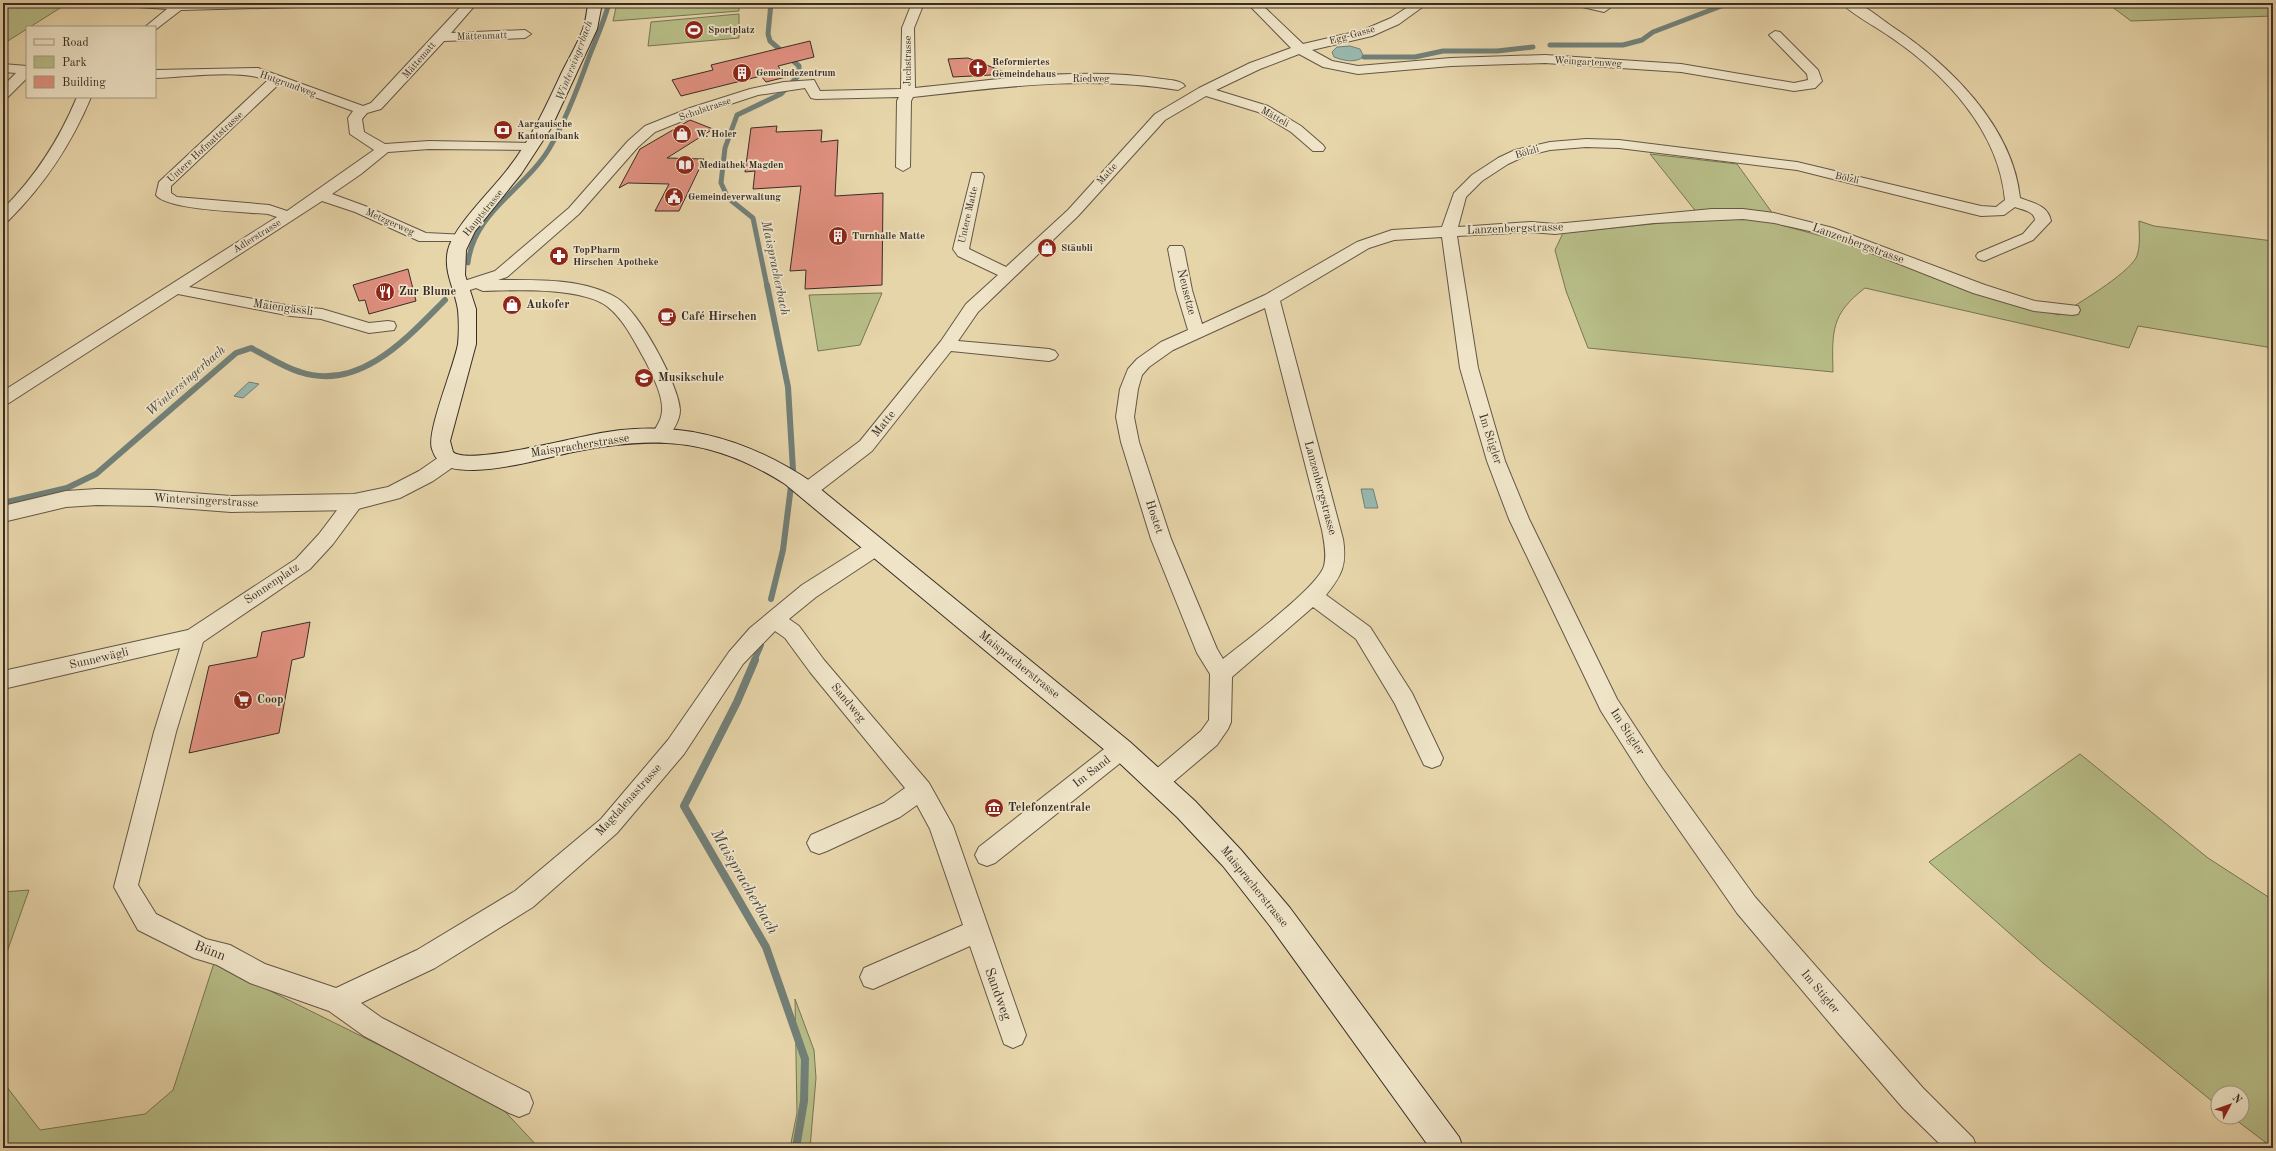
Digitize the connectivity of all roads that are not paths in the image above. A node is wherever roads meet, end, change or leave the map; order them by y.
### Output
1 (138, 3) edge
2 (298, 3) edge
3 (471, 3) edge
4 (595, 3) edge
5 (921, 3) edge
6 (1253, 3) edge
7 (1397, 3) edge
8 (1422, 3) edge
9 (1582, 3) edge
10 (1848, 3) edge
11 (180, 5) edge
12 (1604, 8) dead end
13 (1410, 11) junction
14 (151, 26) edge
15 (525, 34) dead end
16 (1775, 34) dead end
17 (438, 37) junction
18 (1300, 49) junction
19 (3, 68) edge
20 (26, 71) edge
21 (26, 72) edge
22 (156, 74) edge
23 (278, 79) junction
24 (1178, 86) dead end
25 (1204, 91) junction
26 (908, 93) junction
27 (3, 94) edge
28 (84, 98) edge
29 (362, 110) junction
30 (531, 147) junction
31 (383, 148) junction
32 (1318, 148) dead end
33 (903, 167) dead end
34 (977, 176) dead end
35 (320, 195) junction
36 (2013, 201) junction
37 (289, 216) junction
38 (3, 218) edge
39 (1449, 231) junction
40 (462, 238) junction
41 (1176, 249) dead end
42 (1984, 256) dead end
43 (1008, 274) junction
44 (177, 288) junction
45 (461, 288) junction
46 (1271, 299) junction
47 (2072, 310) dead end
48 (388, 326) dead end
49 (1197, 334) junction
50 (947, 345) junction
51 (1050, 355) dead end
52 (3, 399) edge
53 (660, 436) junction
54 (449, 460) junction
55 (807, 489) junction
56 (354, 502) junction
57 (3, 514) edge
58 (877, 547) junction
59 (1313, 596) junction
60 (768, 624) junction
61 (194, 637) junction
62 (1221, 673) junction
63 (3, 680) edge
64 (1122, 749) junction
65 (1432, 758) dead end
66 (1157, 782) junction
67 (921, 790) junction
68 (819, 843) dead end
69 (987, 855) dead end
70 (976, 931) junction
71 (873, 977) dead end
72 (337, 1001) junction
73 (1013, 1035) dead end
74 (519, 1103) dead end
75 (1448, 1148) edge
76 (1963, 1148) edge

1 - 11 street
2 - 11 street
3 - 17 street, Mättematt
4 - 30 main road, Hauptstrasse
5 - 26 street, Juchstrasse
6 - 18 street
7 - 13 street
8 - 13 street, Egg-Gasse
9 - 12 street
10 - 36 street
11 - 14 street
13 - 18 street, Egg-Gasse
15 - 17 street, Mättenmatt
16 - 18 street, Weingartenweg
17 - 29 street, Mättematt
18 - 25 street, Matte
19 - 20 street
21 - 27 street
22 - 23 street, Hutgrundweg
23 - 29 street, Hutgrundweg
23 - 37 street, Untere Hofmattstrasse
24 - 26 street, Riedweg
25 - 32 street, Mätteli
25 - 43 street, Matte
26 - 33 street, Juchstrasse
26 - 45 street, Schulstrasse
28 - 38 street
29 - 31 street
30 - 31 street
30 - 40 main road, Hauptstrasse
31 - 35 street, Adlerstrasse
34 - 43 street, Untere Matte
35 - 37 street, Adlerstrasse
35 - 40 street, Metzgerweg
36 - 39 street, Bölzli
36 - 42 street
37 - 44 street, Adlerstrasse
39 - 46 street, Lanzenbergstrasse
39 - 47 street, Lanzenbergstrasse
39 - 76 street, Im Stigler
40 - 45 main road, Hauptstrasse
41 - 49 street, Neusetze
43 - 50 street, Matte
44 - 48 street, Maiengässli
44 - 52 street, Adlerstrasse
45 - 53 street
45 - 54 main road, Hauptstrasse
46 - 49 street, Hostet
46 - 59 street, Lanzenbergstrasse
49 - 62 street, Hostet
50 - 51 street
50 - 55 street, Matte
53 - 54 main road, Maispracherstrasse
53 - 55 main road, Maispracherstrasse
54 - 56 main road, Wintersingerstrasse
55 - 58 main road, Maispracherstrasse
56 - 57 main road, Wintersingerstrasse
56 - 61 street, Sonnenplatz
58 - 60 street, Magdalenastrasse
58 - 64 main road, Maispracherstrasse
59 - 62 street, Lanzenbergstrasse
59 - 65 street
60 - 67 street, Sandweg
60 - 72 street, Magdalenastrasse
61 - 63 street, Sunnewägli
61 - 72 street, Bünn
62 - 66 street
64 - 66 main road, Maispracherstrasse
64 - 69 street, Im Sand
66 - 75 main road, Maispracherstrasse
67 - 68 street
67 - 70 street, Sandweg
70 - 71 street
70 - 73 street, Sandweg
72 - 74 street, Bünn

